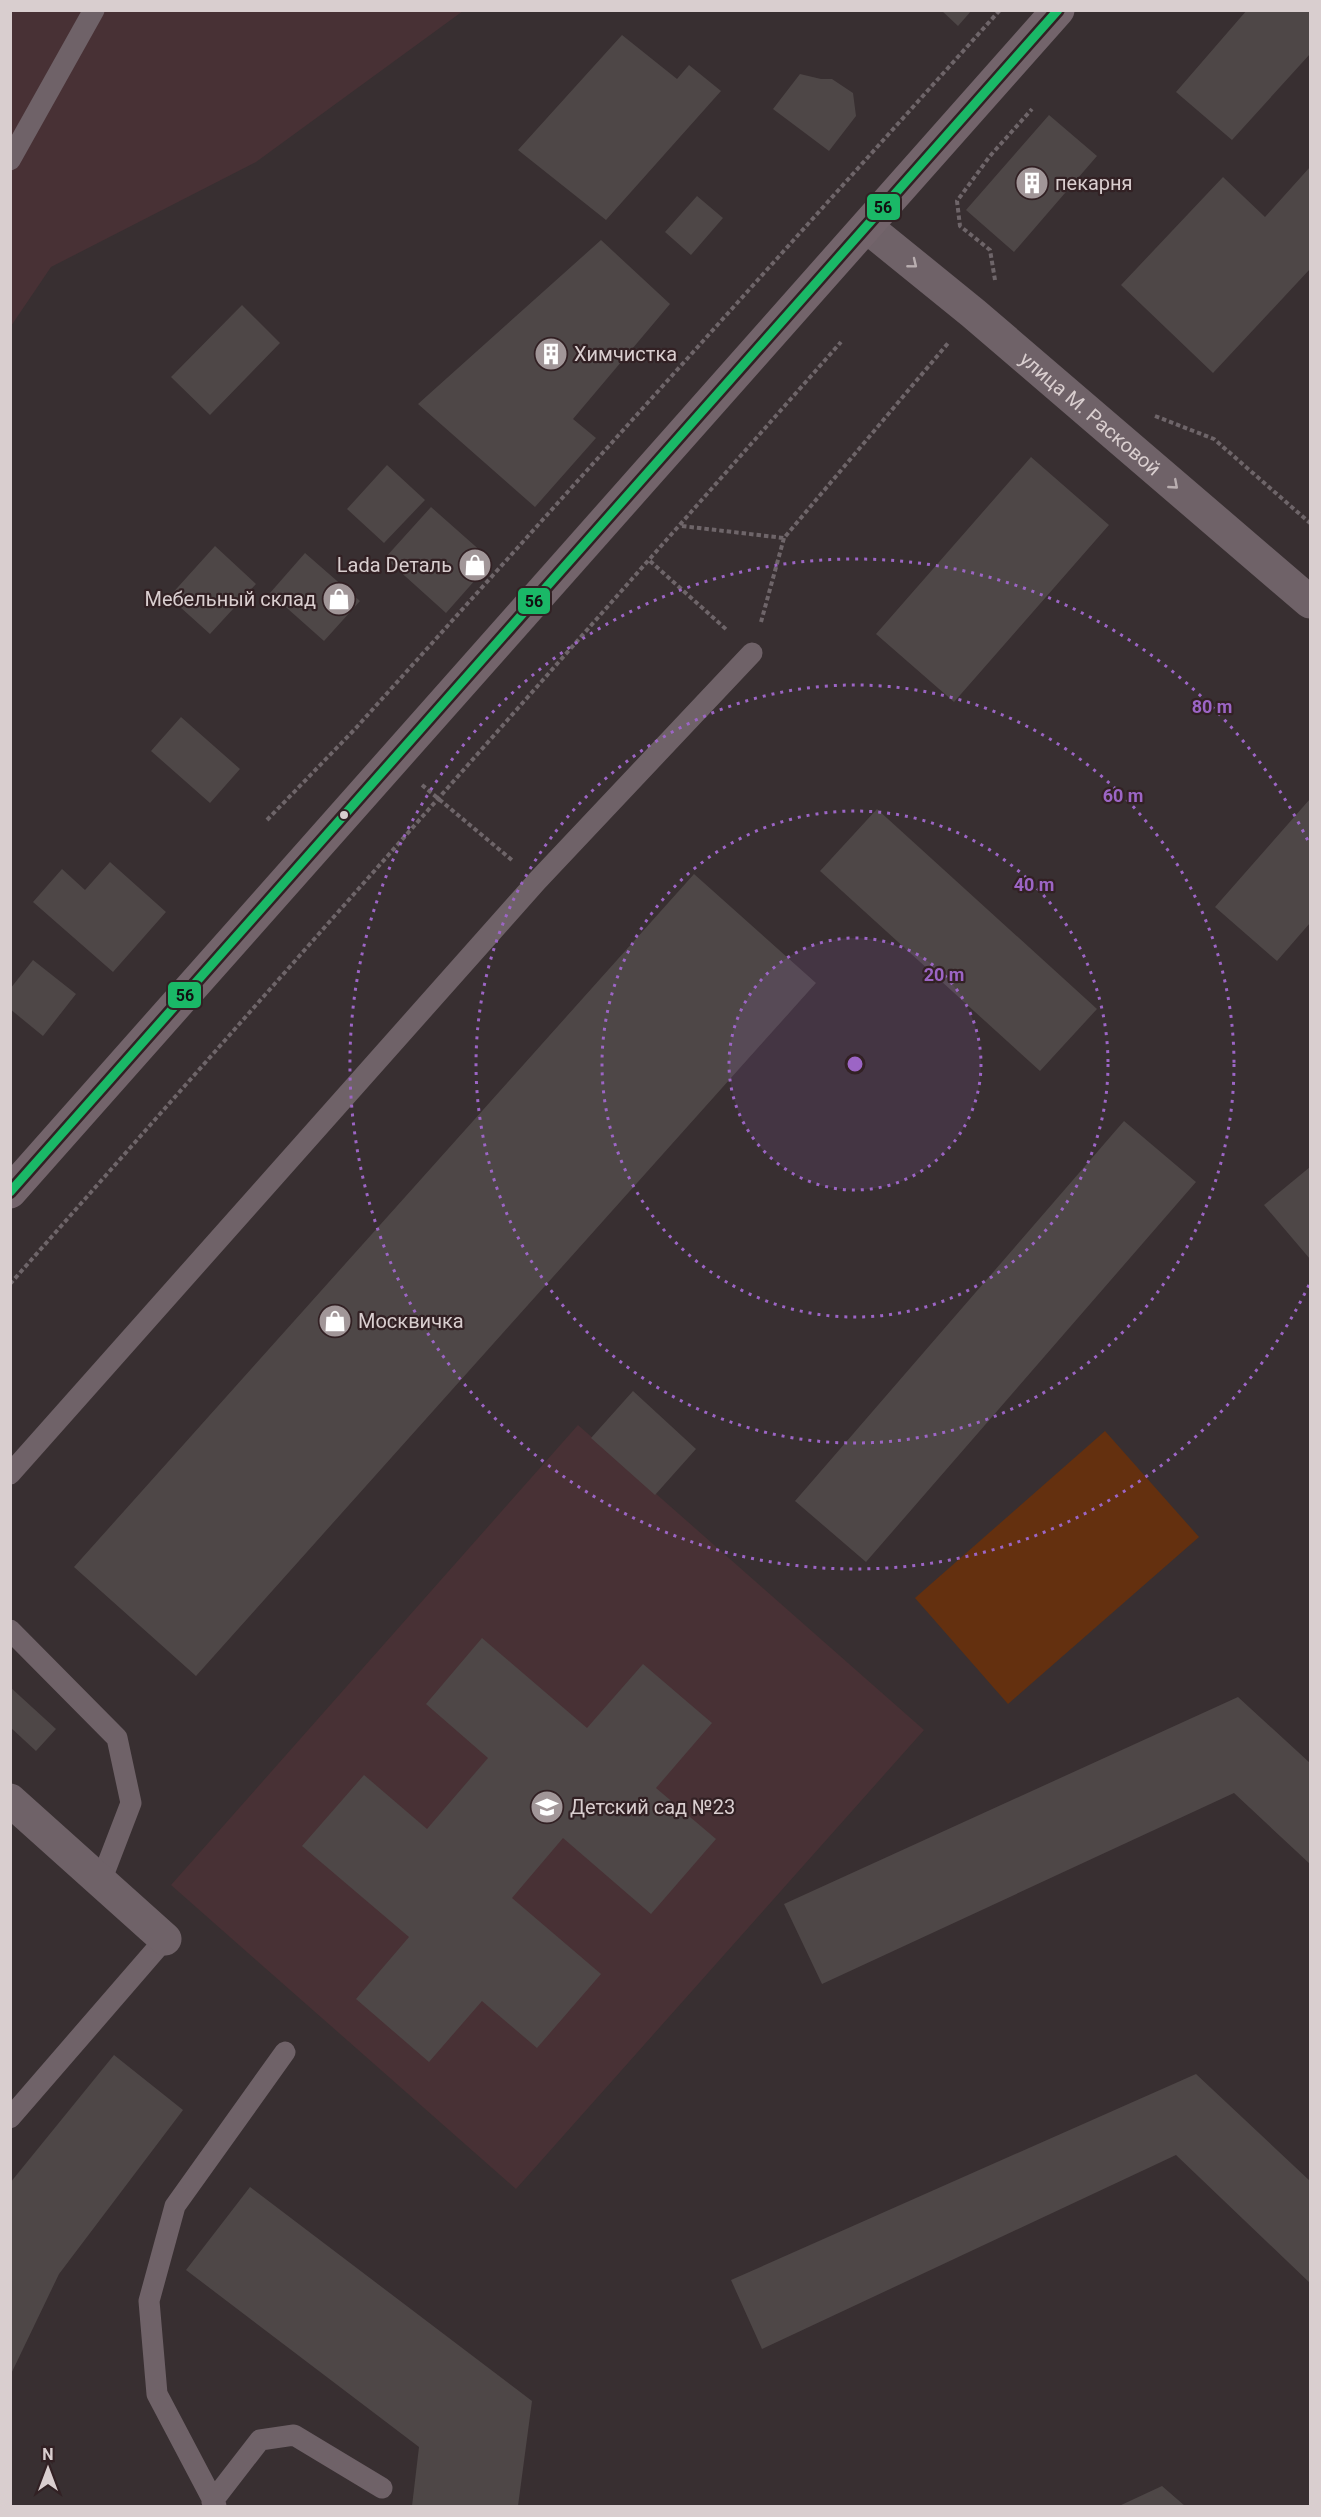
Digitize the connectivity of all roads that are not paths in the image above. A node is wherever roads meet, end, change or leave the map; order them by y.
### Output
1 (94, 10) edge
2 (1058, 10) edge
3 (10, 160) edge
4 (867, 227) junction
5 (1311, 602) edge
6 (752, 652) road end
7 (10, 1192) edge
8 (10, 1474) edge
9 (10, 1630) edge
10 (10, 1800) edge
11 (101, 1881) junction
12 (165, 1939) joint
13 (285, 2052) dead end
14 (10, 2118) edge
15 (382, 2488) dead end
16 (214, 2504) edge

1 - 3 lane
2 - 4 main road
4 -> 5 street, улица М. Расковой
4 - 7 main road
6 - 8 lane
9 - 11 lane
10 - 11 street
11 - 12 street
12 - 14 lane
13 - 16 lane
15 - 16 lane

